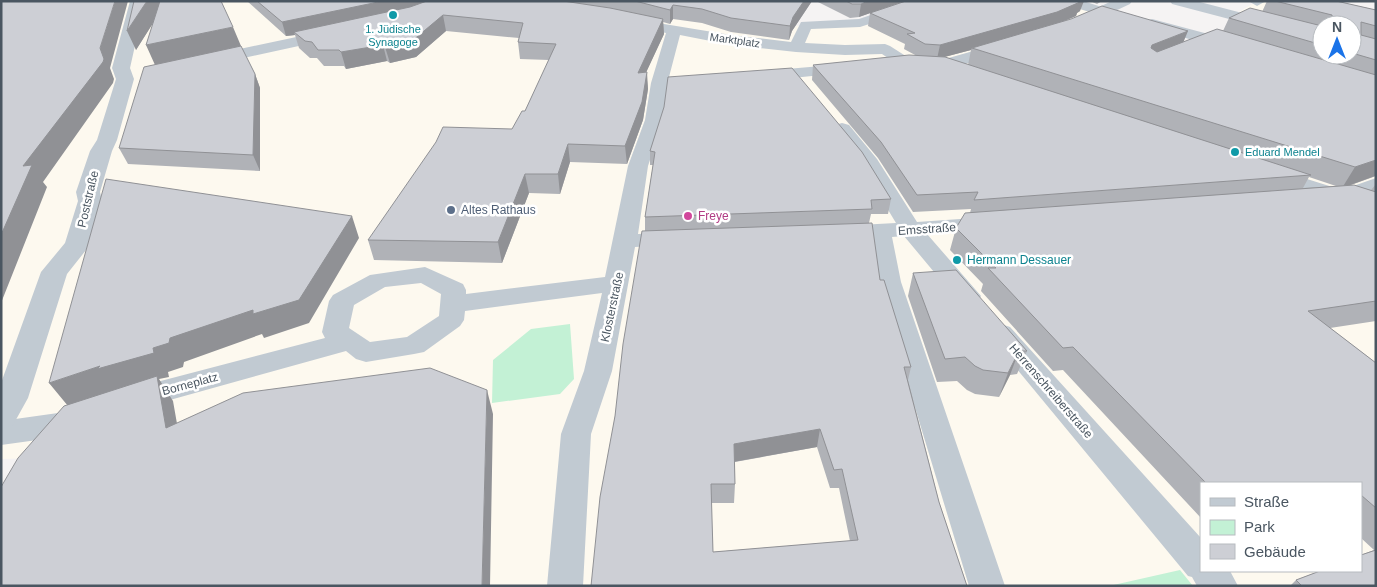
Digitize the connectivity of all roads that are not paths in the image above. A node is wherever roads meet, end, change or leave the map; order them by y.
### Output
1 (138, 1) edge
2 (926, 1) edge
3 (1068, 1) edge
4 (1125, 1) edge
5 (1176, 1) edge
6 (1103, 12) junction
7 (647, 24) edge
8 (1282, 28) edge
9 (349, 30) edge
10 (674, 31) junction
11 (1059, 31) edge
12 (1023, 42) edge
13 (796, 47) junction
14 (1249, 51) edge
15 (906, 63) junction
16 (944, 64) junction
17 (190, 65) edge
18 (879, 66) edge
19 (860, 68) edge
20 (796, 74) junction
21 (971, 74) edge
22 (747, 77) edge
23 (718, 79) edge
24 (659, 84) junction
25 (808, 89) edge
26 (833, 118) edge
27 (1258, 169) edge
28 (1376, 184) edge
29 (1343, 197) junction
30 (1294, 201) edge
31 (1376, 211) edge
32 (1010, 223) edge
33 (912, 230) junction
34 (880, 232) junction
35 (820, 234) edge
36 (692, 239) edge
37 (625, 241) junction
38 (617, 283) junction
39 (453, 304) junction
40 (350, 342) junction
41 (1, 416) edge
42 (1, 433) edge
43 (1200, 563) edge
44 (1208, 572) edge
45 (565, 586) edge
46 (988, 586) edge
47 (1220, 586) edge

1 - 41 street, Poststraße
2 - 13 street
3 - 6 street
4 - 6 street
5 - 8 street
6 - 11 street
6 - 14 street
7 - 10 street, Marktplatz
9 - 17 street
10 - 13 street, Marktplatz
10 - 24 street, Klosterstraße
12 - 16 street
13 - 15 street, Marktplatz
15 - 16 street
15 - 18 street
16 - 21 street
19 - 20 street
20 - 22 street
20 - 25 street
23 - 24 street
24 - 37 street, Klosterstraße
26 - 33 street, Herrenschreiberstraße
27 - 29 street
28 - 29 street
29 - 30 street
29 - 31 street
32 - 33 street, Emsstraße
33 - 34 street, Emsstraße
33 - 43 street, Herrenschreiberstraße
34 - 35 street, Emsstraße
34 - 46 street
36 - 37 street
37 - 38 street, Klosterstraße
38 - 39 street
38 - 45 street, Klosterstraße
39 - 40 street
39 - 40 street
40 - 42 street, Borneplatz
44 - 47 street

